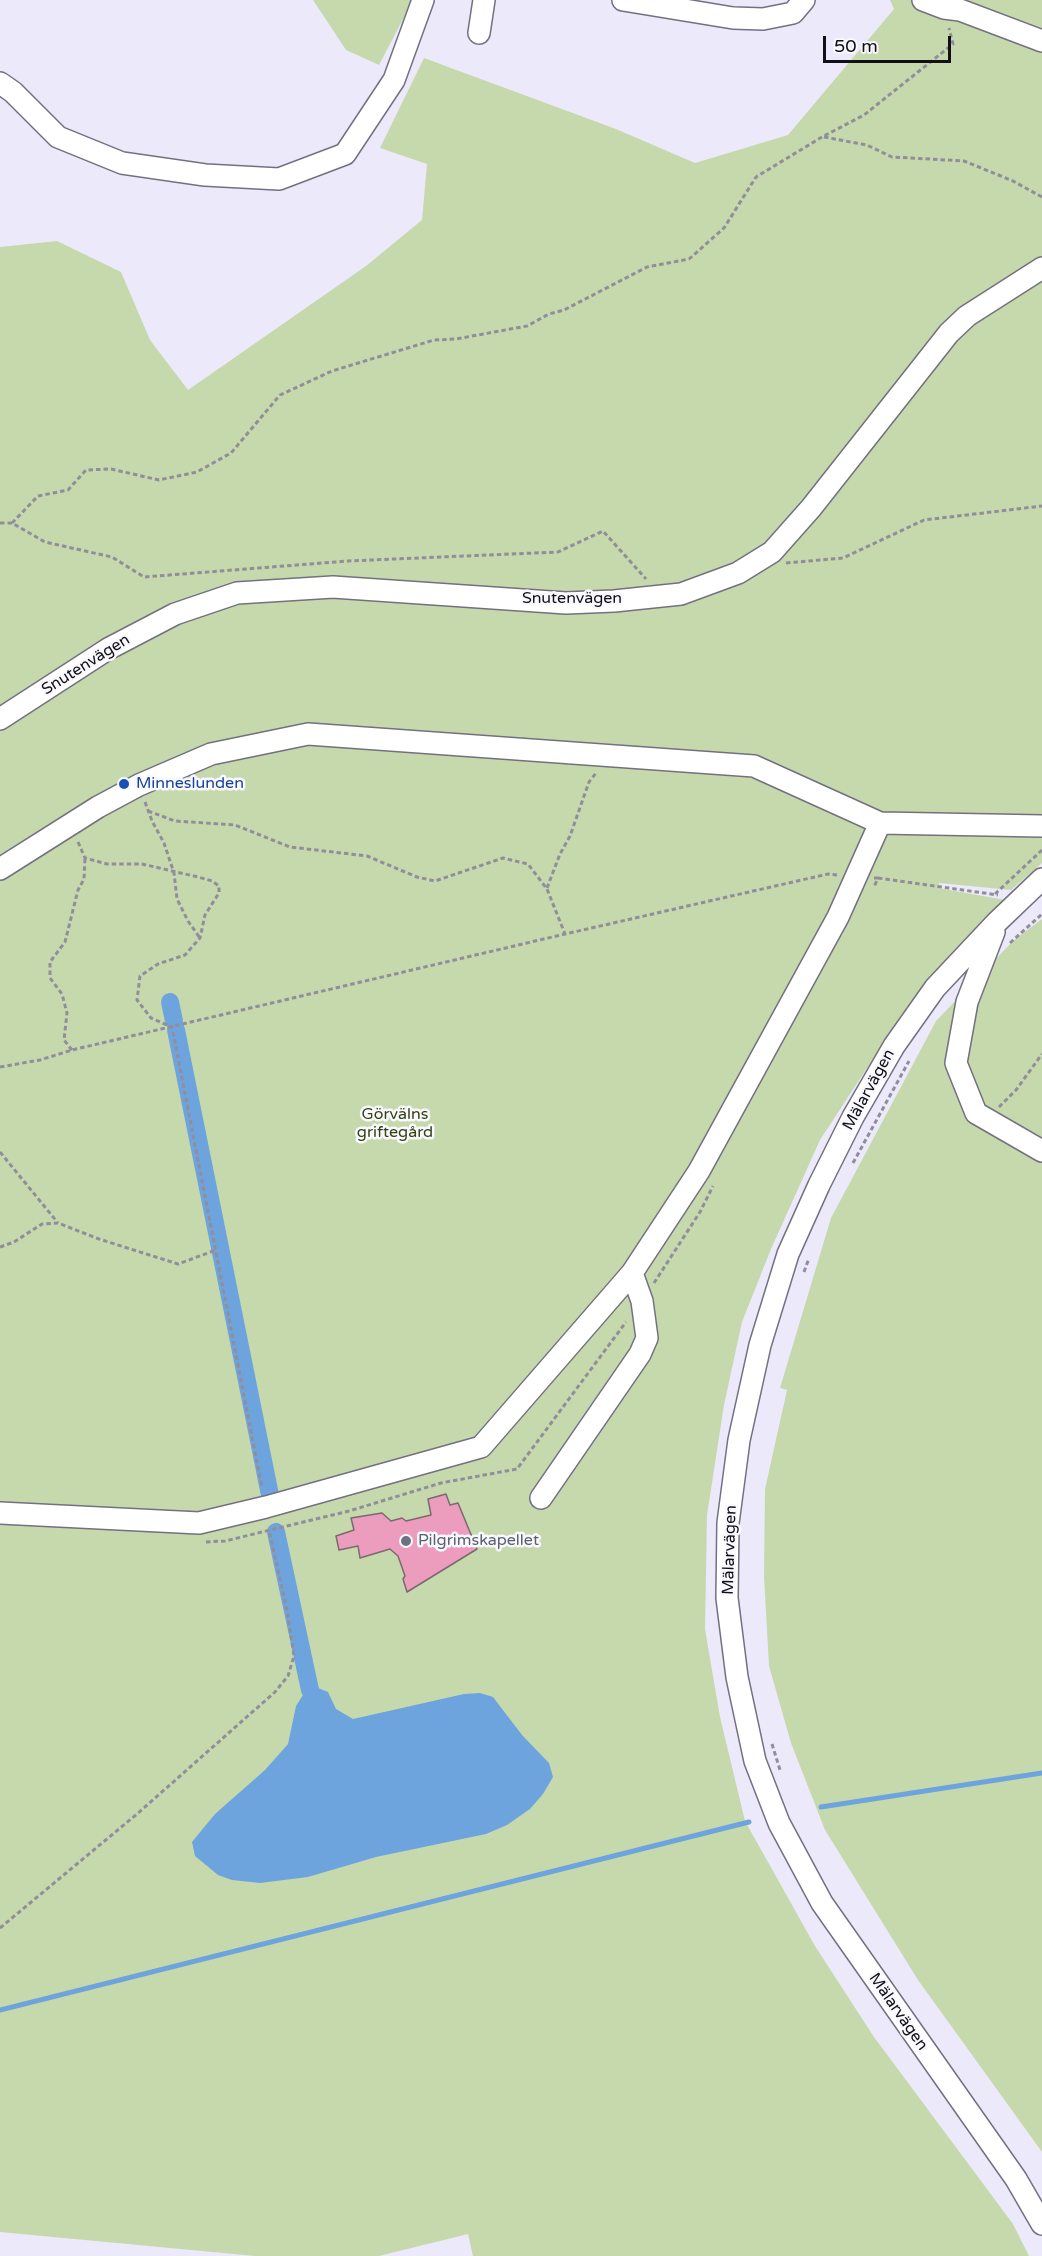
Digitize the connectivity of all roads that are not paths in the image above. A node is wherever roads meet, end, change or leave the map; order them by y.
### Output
1 (423, 0) edge
2 (484, 0) edge
3 (622, 0) edge
4 (804, 0) edge
5 (923, 0) edge
6 (479, 33) dead end
7 (1042, 41) edge
8 (0, 83) edge
9 (1042, 268) edge
10 (0, 719) edge
11 (880, 823) junction
12 (1042, 826) edge
13 (0, 869) edge
14 (1042, 879) edge
15 (997, 922) junction
16 (1042, 1151) edge
17 (632, 1273) junction
18 (541, 1498) dead end
19 (0, 1514) edge
20 (1042, 2224) edge

1 - 8 street
2 - 6 street
3 - 4 street
5 - 7 street
9 - 10 street, Snutenvägen
11 - 12 street
11 - 13 street
11 - 17 street
14 - 15 street, Mälarvägen
15 - 16 street
15 - 20 street, Mälarvägen
17 - 18 street
17 - 19 street

